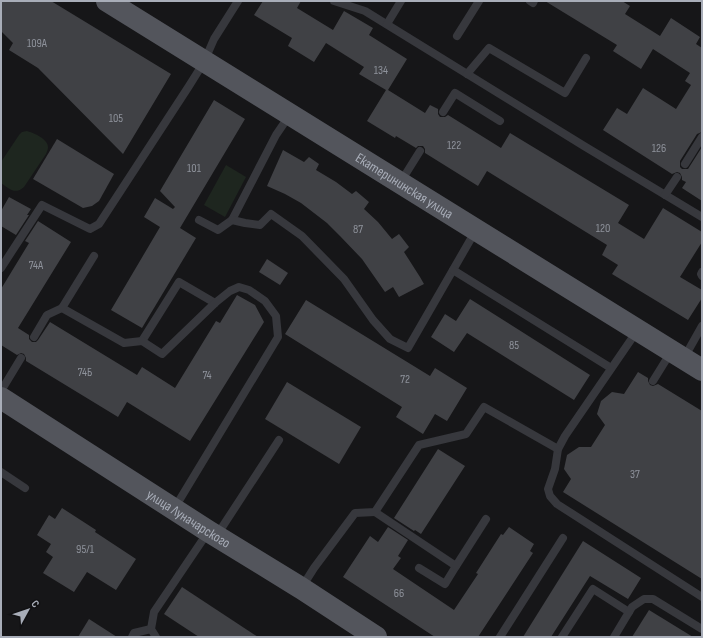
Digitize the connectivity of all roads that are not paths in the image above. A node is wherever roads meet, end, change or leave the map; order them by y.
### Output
1 (107, 1) edge
2 (238, 1) edge
3 (334, 1) edge
4 (401, 1) edge
5 (479, 1) edge
6 (530, 1) edge
7 (534, 1) edge
8 (387, 24) junction
9 (457, 36) dead end
10 (586, 58) dead end
11 (204, 62) junction
12 (467, 74) junction
13 (443, 112) dead end
14 (290, 115) junction
15 (500, 121) dead end
16 (702, 137) edge
17 (420, 150) dead end
18 (685, 164) dead end
19 (676, 177) dead end
20 (400, 183) junction
21 (664, 195) junction
22 (702, 217) edge
23 (199, 220) dead end
24 (232, 220) junction
25 (476, 230) junction
26 (94, 256) dead end
27 (1, 268) edge
28 (453, 270) junction
29 (702, 272) edge
30 (702, 276) edge
31 (215, 303) junction
32 (62, 308) junction
33 (702, 326) edge
34 (637, 331) junction
35 (34, 337) dead end
36 (142, 342) junction
37 (677, 355) junction
38 (21, 358) dead end
39 (611, 368) junction
40 (702, 370) edge
41 (653, 381) dead end
42 (1, 390) edge
43 (1, 398) edge
44 (279, 440) dead end
45 (558, 449) junction
46 (1, 472) edge
47 (25, 488) dead end
48 (174, 509) junction
49 (375, 512) junction
50 (486, 519) dead end
51 (213, 533) junction
52 (563, 538) dead end
53 (456, 566) junction
54 (419, 568) dead end
55 (301, 588) junction
56 (702, 597) edge
57 (629, 612) junction
58 (151, 629) junction
59 (702, 629) edge
60 (132, 637) edge
61 (156, 637) edge
62 (376, 637) edge
63 (500, 637) edge
64 (562, 637) edge
65 (614, 637) edge

1 - 11 main road, Екатерининская улица
2 - 11 lane
3 - 8 lane
4 - 8 lane
5 - 9 lane
6 - 7 lane
8 - 12 lane
10 - 12 lane
11 - 14 main road, Екатерининская улица
11 - 27 lane
12 - 21 lane
13 - 15 lane
14 - 20 main road, Екатерининская улица
14 - 24 lane
16 - 18 lane
17 - 20 lane
19 - 21 lane
20 - 25 main road, Екатерининская улица
21 - 22 lane
23 - 24 lane
24 - 28 lane
25 - 28 lane
25 - 34 main road, Екатерининская улица
26 - 32 lane
28 - 39 lane
29 - 30 lane
31 - 36 lane
31 - 36 lane
31 - 48 lane
32 - 35 lane
32 - 36 lane
33 - 37 lane
34 - 37 main road, Екатерининская улица
34 - 39 lane
37 - 40 main road, Екатерининская улица
37 - 41 lane
38 - 42 lane
39 - 45 lane
43 - 48 main road, улица Луначарского
44 - 51 lane
45 - 49 lane
45 - 56 lane
46 - 47 lane
48 - 51 main road, улица Луначарского
49 - 53 lane
49 - 55 lane
50 - 53 lane
51 - 55 main road, улица Луначарского
51 - 58 lane
52 - 63 lane
53 - 54 lane
55 - 62 main road, улица Луначарского
57 - 59 lane
57 - 64 lane
57 - 65 lane
58 - 60 lane
58 - 61 lane

